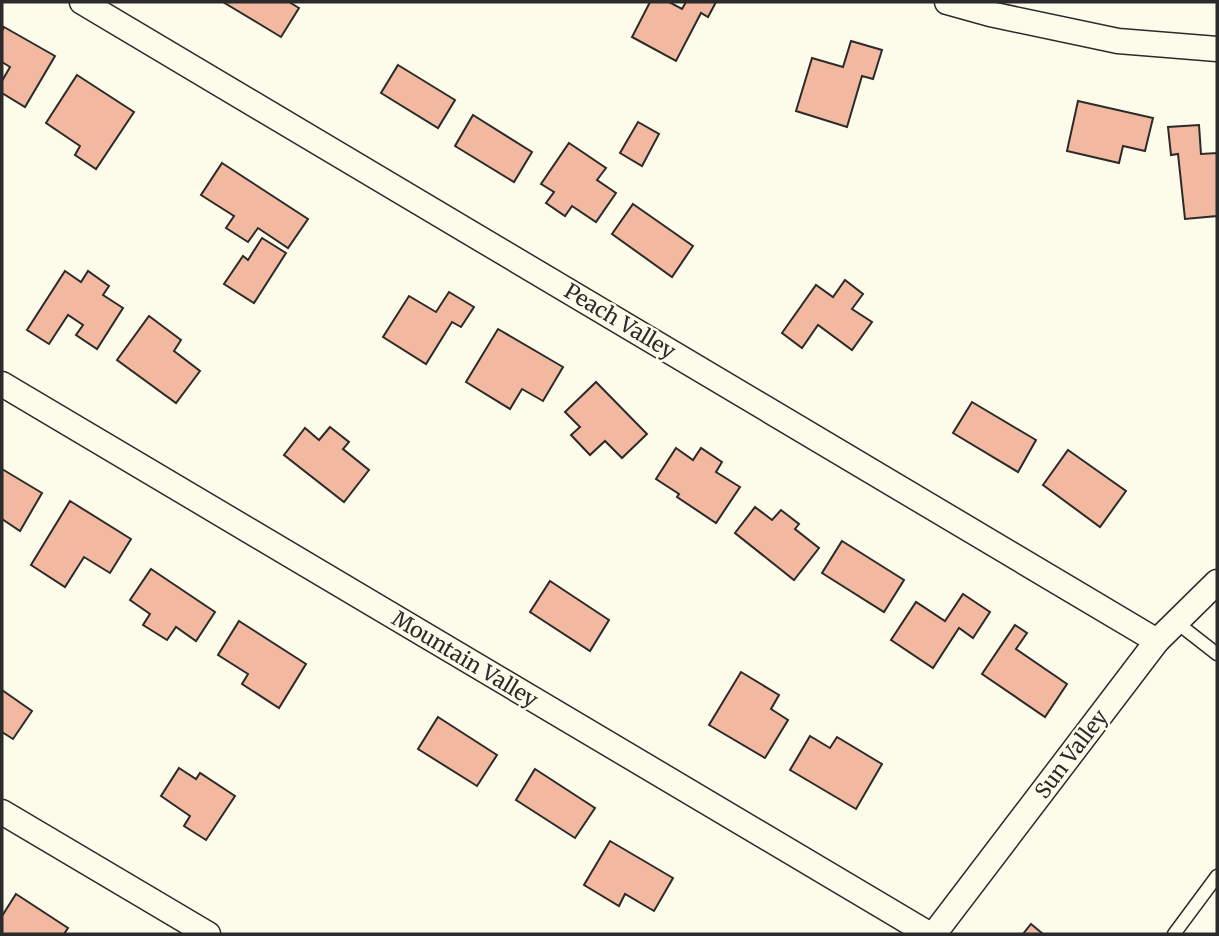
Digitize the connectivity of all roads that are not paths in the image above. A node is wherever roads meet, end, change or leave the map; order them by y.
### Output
1 (82, 2) edge
2 (947, 2) edge
3 (1217, 49) edge
4 (2, 384) edge
5 (1217, 582) edge
6 (1176, 622) junction
7 (1157, 641) junction
8 (1217, 654) edge
9 (2, 812) edge
10 (1217, 876) edge
11 (208, 934) edge
12 (929, 934) edge
13 (934, 934) edge
14 (1174, 934) edge

1 - 7 street, Peach Valley
2 - 3 street
4 - 12 street, Mountain Valley
5 - 6 street, Sun Valley
6 - 7 street, Sun Valley
6 - 8 lane
7 - 13 street, Sun Valley
9 - 11 street
10 - 14 lane

